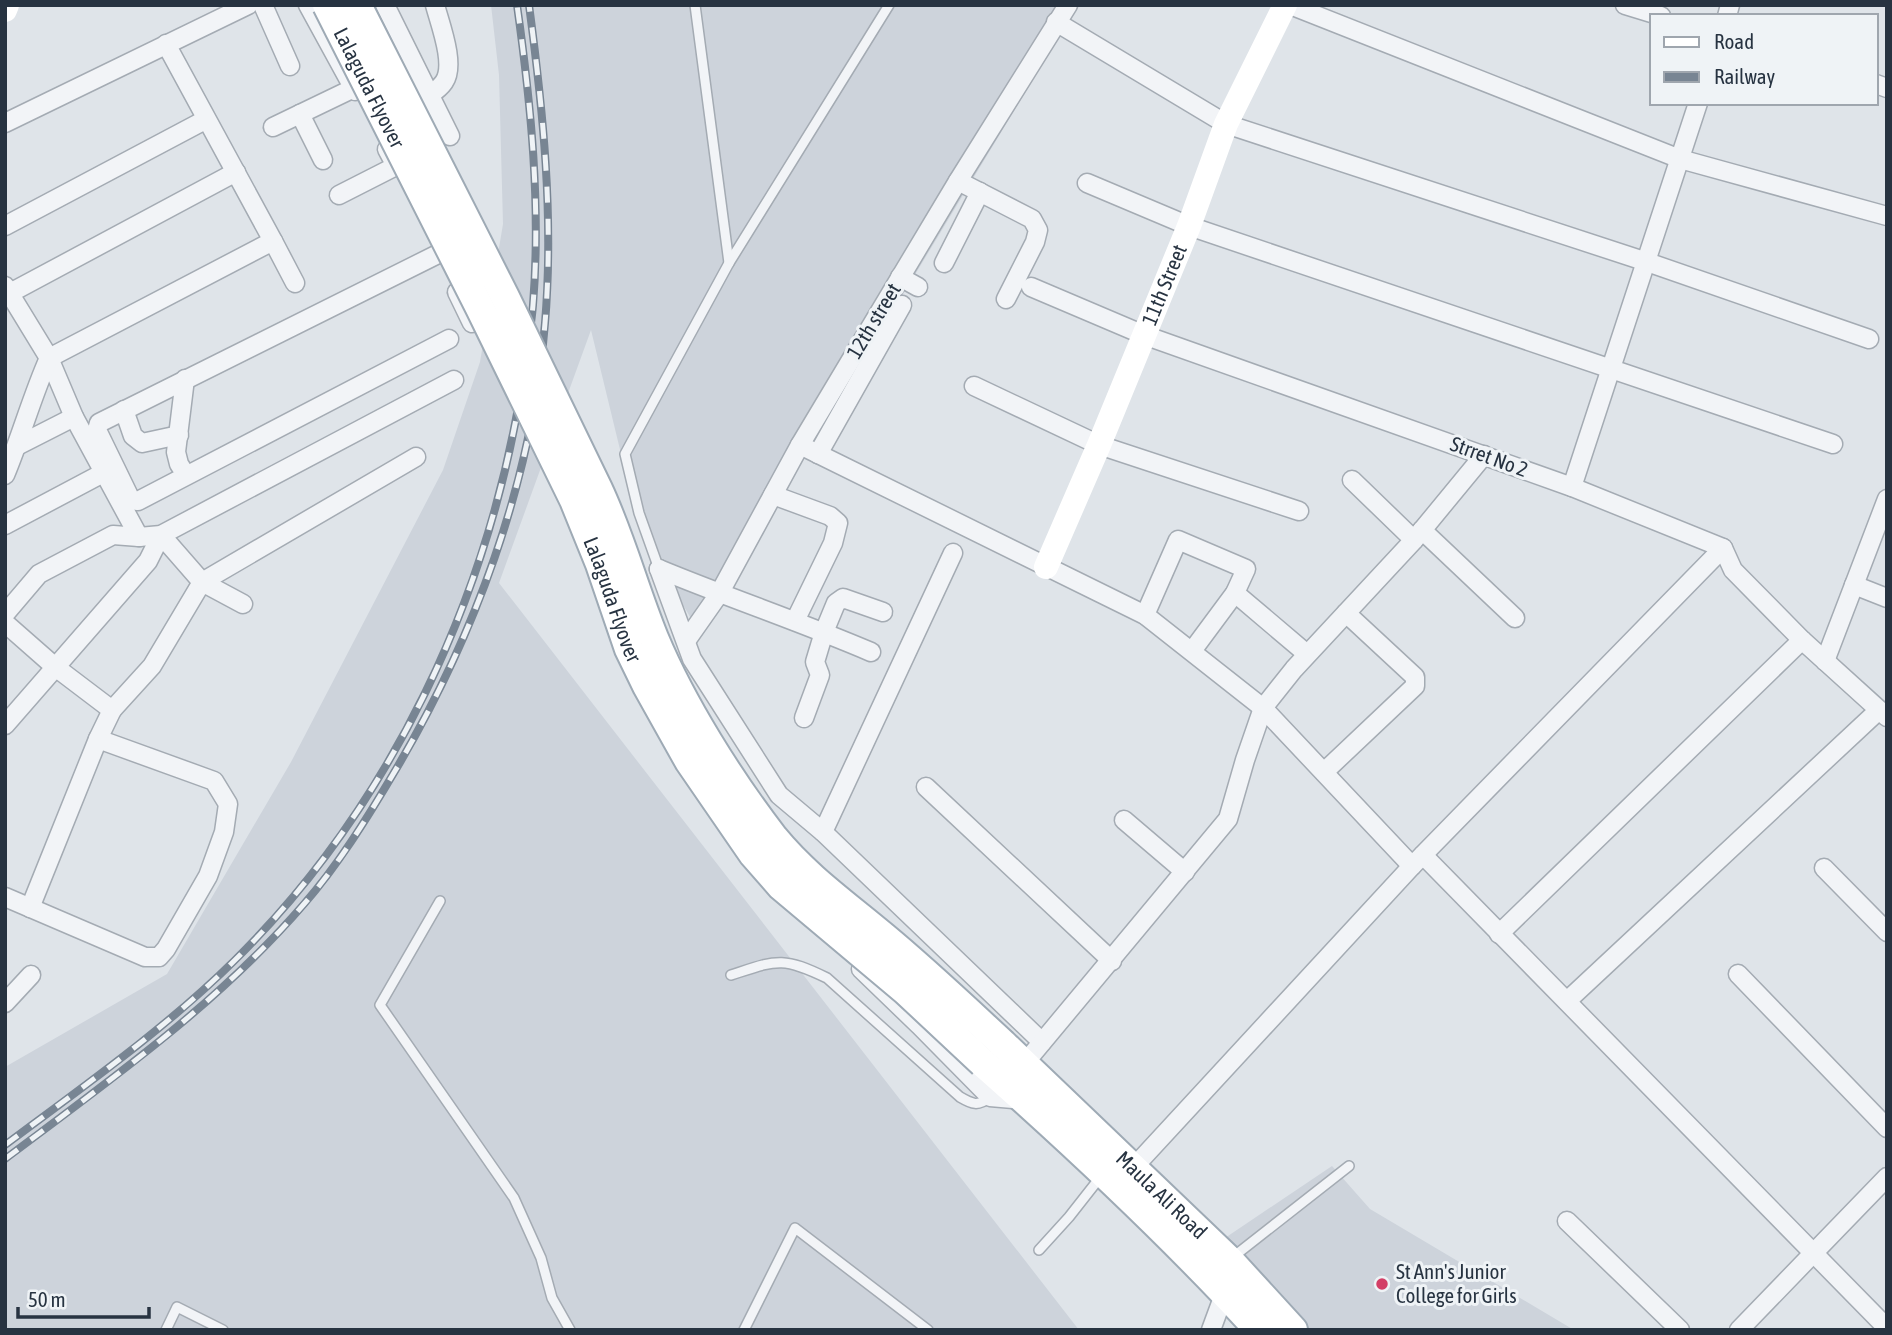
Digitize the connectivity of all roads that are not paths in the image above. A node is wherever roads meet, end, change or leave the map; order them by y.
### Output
1 (8, 5) edge
2 (248, 5) edge
3 (263, 5) edge
4 (308, 5) edge
5 (327, 5) edge
6 (357, 5) edge
7 (385, 5) edge
8 (435, 5) edge
9 (695, 5) edge
10 (889, 5) edge
11 (1068, 5) edge
12 (1288, 5) edge
13 (1625, 5) edge
14 (5, 10) edge
15 (1654, 14) edge
16 (1056, 22) junction
17 (166, 44) junction
18 (290, 66) dead end
19 (354, 88) junction
20 (429, 94) junction
21 (1697, 105) edge
22 (300, 114) junction
23 (205, 120) junction
24 (5, 123) edge
25 (1226, 124) junction
26 (375, 126) junction
27 (273, 127) dead end
28 (450, 136) dead end
29 (1680, 159) junction
30 (323, 160) dead end
31 (396, 166) junction
32 (236, 172) junction
33 (958, 181) junction
34 (1087, 183) dead end
35 (980, 192) junction
36 (339, 195) dead end
37 (1887, 216) edge
38 (5, 226) edge
39 (1189, 226) junction
40 (273, 241) junction
41 (438, 254) junction
42 (1647, 262) junction
43 (729, 263) junction
44 (944, 264) dead end
45 (900, 277) junction
46 (295, 283) dead end
47 (1031, 287) dead end
48 (918, 288) dead end
49 (8, 290) edge
50 (1006, 299) dead end
51 (893, 315) junction
52 (472, 323) dead end
53 (1144, 335) junction
54 (449, 339) dead end
55 (1869, 339) dead end
56 (49, 358) junction
57 (1612, 368) junction
58 (185, 379) junction
59 (454, 380) dead end
60 (974, 386) dead end
61 (124, 410) junction
62 (74, 417) junction
63 (179, 435) junction
64 (1833, 443) dead end
65 (800, 445) junction
66 (1099, 445) junction
67 (17, 446) junction
68 (818, 454) junction
69 (1484, 455) junction
70 (416, 457) dead end
71 (105, 472) junction
72 (5, 475) edge
73 (186, 475) junction
74 (1352, 480) dead end
75 (1572, 487) junction
76 (773, 495) junction
77 (1887, 499) edge
78 (1299, 511) dead end
79 (5, 525) edge
80 (161, 535) junction
81 (1418, 535) junction
82 (139, 537) junction
83 (1723, 548) junction
84 (953, 553) dead end
85 (1046, 567) junction
86 (659, 569) junction
87 (202, 582) junction
88 (1854, 585) junction
89 (1235, 593) junction
90 (719, 594) junction
91 (1887, 598) edge
92 (243, 604) dead end
93 (883, 612) dead end
94 (5, 613) edge
95 (1346, 613) junction
96 (1145, 615) junction
97 (1515, 618) dead end
98 (795, 621) junction
99 (5, 623) edge
100 (824, 632) junction
101 (1802, 640) junction
102 (686, 641) junction
103 (871, 652) dead end
104 (1192, 652) junction
105 (1307, 654) junction
106 (1825, 661) junction
107 (54, 666) junction
108 (1263, 708) junction
109 (112, 710) junction
110 (1883, 713) edge
111 (804, 718) dead end
112 (5, 725) edge
113 (98, 738) junction
114 (761, 767) junction
115 (1324, 772) junction
116 (926, 787) dead end
117 (1124, 820) dead end
118 (823, 832) junction
119 (1418, 860) junction
120 (1824, 868) dead end
121 (1185, 872) junction
122 (5, 897) edge
123 (440, 901) dead end
124 (30, 908) junction
125 (1887, 932) edge
126 (1499, 934) junction
127 (1112, 961) junction
128 (1738, 974) dead end
129 (31, 975) dead end
130 (732, 975) dead end
131 (1567, 1001) junction
132 (5, 1003) edge
133 (1042, 1042) junction
134 (993, 1053) junction
135 (1024, 1064) junction
136 (990, 1097) junction
137 (1025, 1100) junction
138 (1887, 1128) edge
139 (1349, 1166) dead end
140 (1134, 1167) junction
141 (1103, 1174) junction
142 (1887, 1177) edge
143 (1567, 1221) dead end
144 (1039, 1250) dead end
145 (1813, 1253) junction
146 (1228, 1260) junction
147 (1225, 1292) junction
148 (1887, 1328) edge
149 (166, 1330) edge
150 (223, 1330) edge
151 (570, 1330) edge
152 (744, 1330) edge
153 (929, 1330) edge
154 (1212, 1330) edge
155 (1259, 1330) edge
156 (1293, 1330) edge
157 (1680, 1330) edge
158 (1739, 1330) edge

1 - 14 street
2 - 17 street
3 - 18 street
4 - 19 street
5 - 134 main road, Lalaguda Flyover, bridge
6 - 134 main road, Lalaguda Flyover, bridge
7 - 20 street
8 - 20 street
9 - 43 lane
10 - 43 lane
11 - 16 street, 12th street
12 - 25 street, 11th Street
12 - 29 street
13 - 15 street
16 - 25 street
16 - 33 street, 12th street
17 - 23 street
17 - 24 street
19 - 22 street
19 - 26 street
20 - 26 street
20 - 28 street
21 - 29 street
22 - 27 street
22 - 30 street
23 - 32 street
23 - 38 street
25 - 39 street, 11th Street
25 - 42 street
26 - 31 street
29 - 37 street
29 - 42 street
31 - 36 street
31 - 41 street
32 - 40 street
32 - 49 street
33 - 35 street
33 - 45 street, 12th street
34 - 39 street
35 - 44 street
35 - 50 street
39 - 53 street, 11th Street
39 - 57 street
40 - 46 street
40 - 56 street
41 - 52 street
41 - 58 street
42 - 55 street
42 - 57 street
43 - 86 lane
45 - 48 street
45 - 51 street, 12th street
47 - 53 street, Strret No 2
49 - 56 street
51 - 65 street, 12th street
51 - 68 street
53 - 66 street, 11th Street
53 - 69 street, Strret No 2
54 - 73 street
56 - 62 street
56 - 67 street
57 - 64 street
57 - 75 street
58 - 61 street
58 - 63 street
59 - 80 street
60 - 66 street
61 - 63 street
61 - 73 street
62 - 67 street
62 - 71 street
63 - 73 street
65 - 68 street
65 - 76 street, 12th street
66 - 78 street
66 - 85 street, 11th Street
67 - 72 street
68 - 85 street
69 - 75 street, Strret No 2
69 - 81 street
70 - 87 street
71 - 79 street
71 - 82 street
74 - 81 street
75 - 83 street, Strret No 2
76 - 90 street, 12th street
76 - 98 street
77 - 88 street
80 - 82 street
80 - 87 street
80 - 107 street
81 - 95 street
81 - 97 street
82 - 94 street
83 - 101 street
83 - 119 street
84 - 118 street
85 - 96 street
86 - 90 street
86 - 102 street
87 - 92 street
87 - 109 street
88 - 91 street
88 - 106 street
89 - 96 street
89 - 104 street
89 - 105 street
90 - 98 street
90 - 102 street, 12th street
93 - 100 street
95 - 105 street
95 - 115 street
96 - 104 street
98 - 100 street
99 - 107 street
100 - 103 street
100 - 111 street
101 - 106 street
101 - 126 street
102 - 114 street
104 - 108 street
105 - 108 street
106 - 110 street
107 - 109 street
107 - 112 street
108 - 115 street
108 - 121 street
109 - 113 street
110 - 131 street
113 - 124 street
113 - 124 street
114 - 118 street
114 - 136 street
115 - 119 street
116 - 127 street
117 - 121 street
118 - 133 street
119 - 126 street
119 - 140 street
120 - 125 street
121 - 127 street
122 - 124 street
123 - 151 lane
126 - 131 street
127 - 133 street
128 - 138 street
129 - 132 street
130 - 136 lane
131 - 145 street
133 - 135 street
134 - 135 main road, Lalaguda Flyover
134 - 137 main road, Lalaguda Flyover
135 - 140 main road, Maula Ali Road
136 - 137 street
137 - 141 main road, Maula Ali Road
139 - 146 lane
140 - 146 main road, Maula Ali Road
141 - 144 lane
141 - 147 main road, Maula Ali Road
142 - 145 street
143 - 157 street
145 - 148 street
145 - 158 street
146 - 156 main road, Maula Ali Road
147 - 154 street
147 - 155 main road, Maula Ali Road
149 - 150 lane
152 - 153 lane

